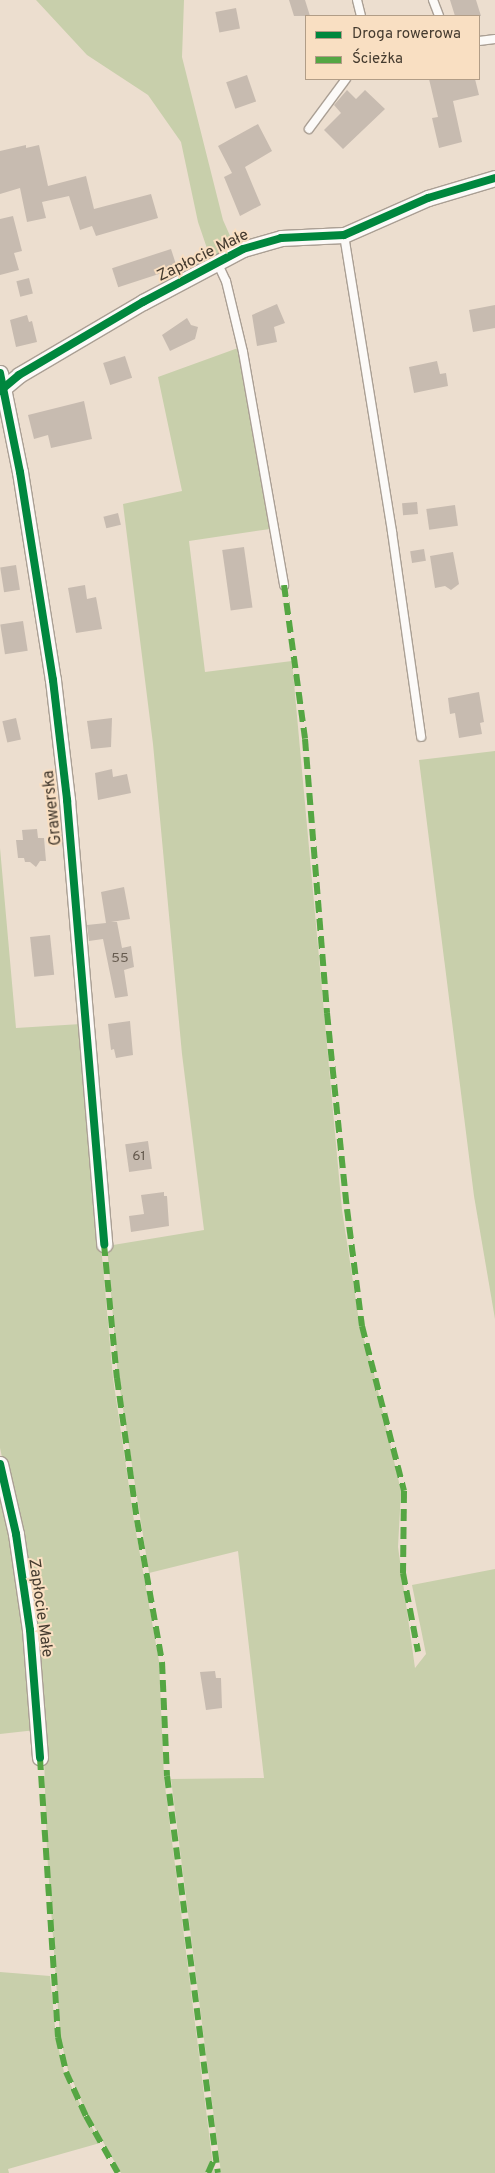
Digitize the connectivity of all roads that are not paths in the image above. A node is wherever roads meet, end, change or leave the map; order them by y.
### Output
1 (357, 0) edge
2 (433, 0) edge
3 (360, 15) edge
4 (440, 15) edge
5 (495, 39) edge
6 (480, 42) edge
7 (345, 80) edge
8 (309, 130) dead end
9 (495, 178) edge
10 (344, 235) junction
11 (217, 262) junction
12 (0, 373) edge
13 (1, 390) edge
14 (284, 584) dead end
15 (421, 737) dead end
16 (104, 1244) dead end
17 (0, 1464) edge
18 (40, 1758) dead end

1 - 3 lane
2 - 4 lane
5 - 6 lane
7 - 8 lane
9 - 10 street, Zapłocie Małe
10 - 11 street, Zapłocie Małe
10 - 15 lane
11 - 13 street, Zapłocie Małe
11 - 14 lane
12 - 13 street, Grawerska
13 - 16 street, Grawerska
17 - 18 street, Zapłocie Małe

